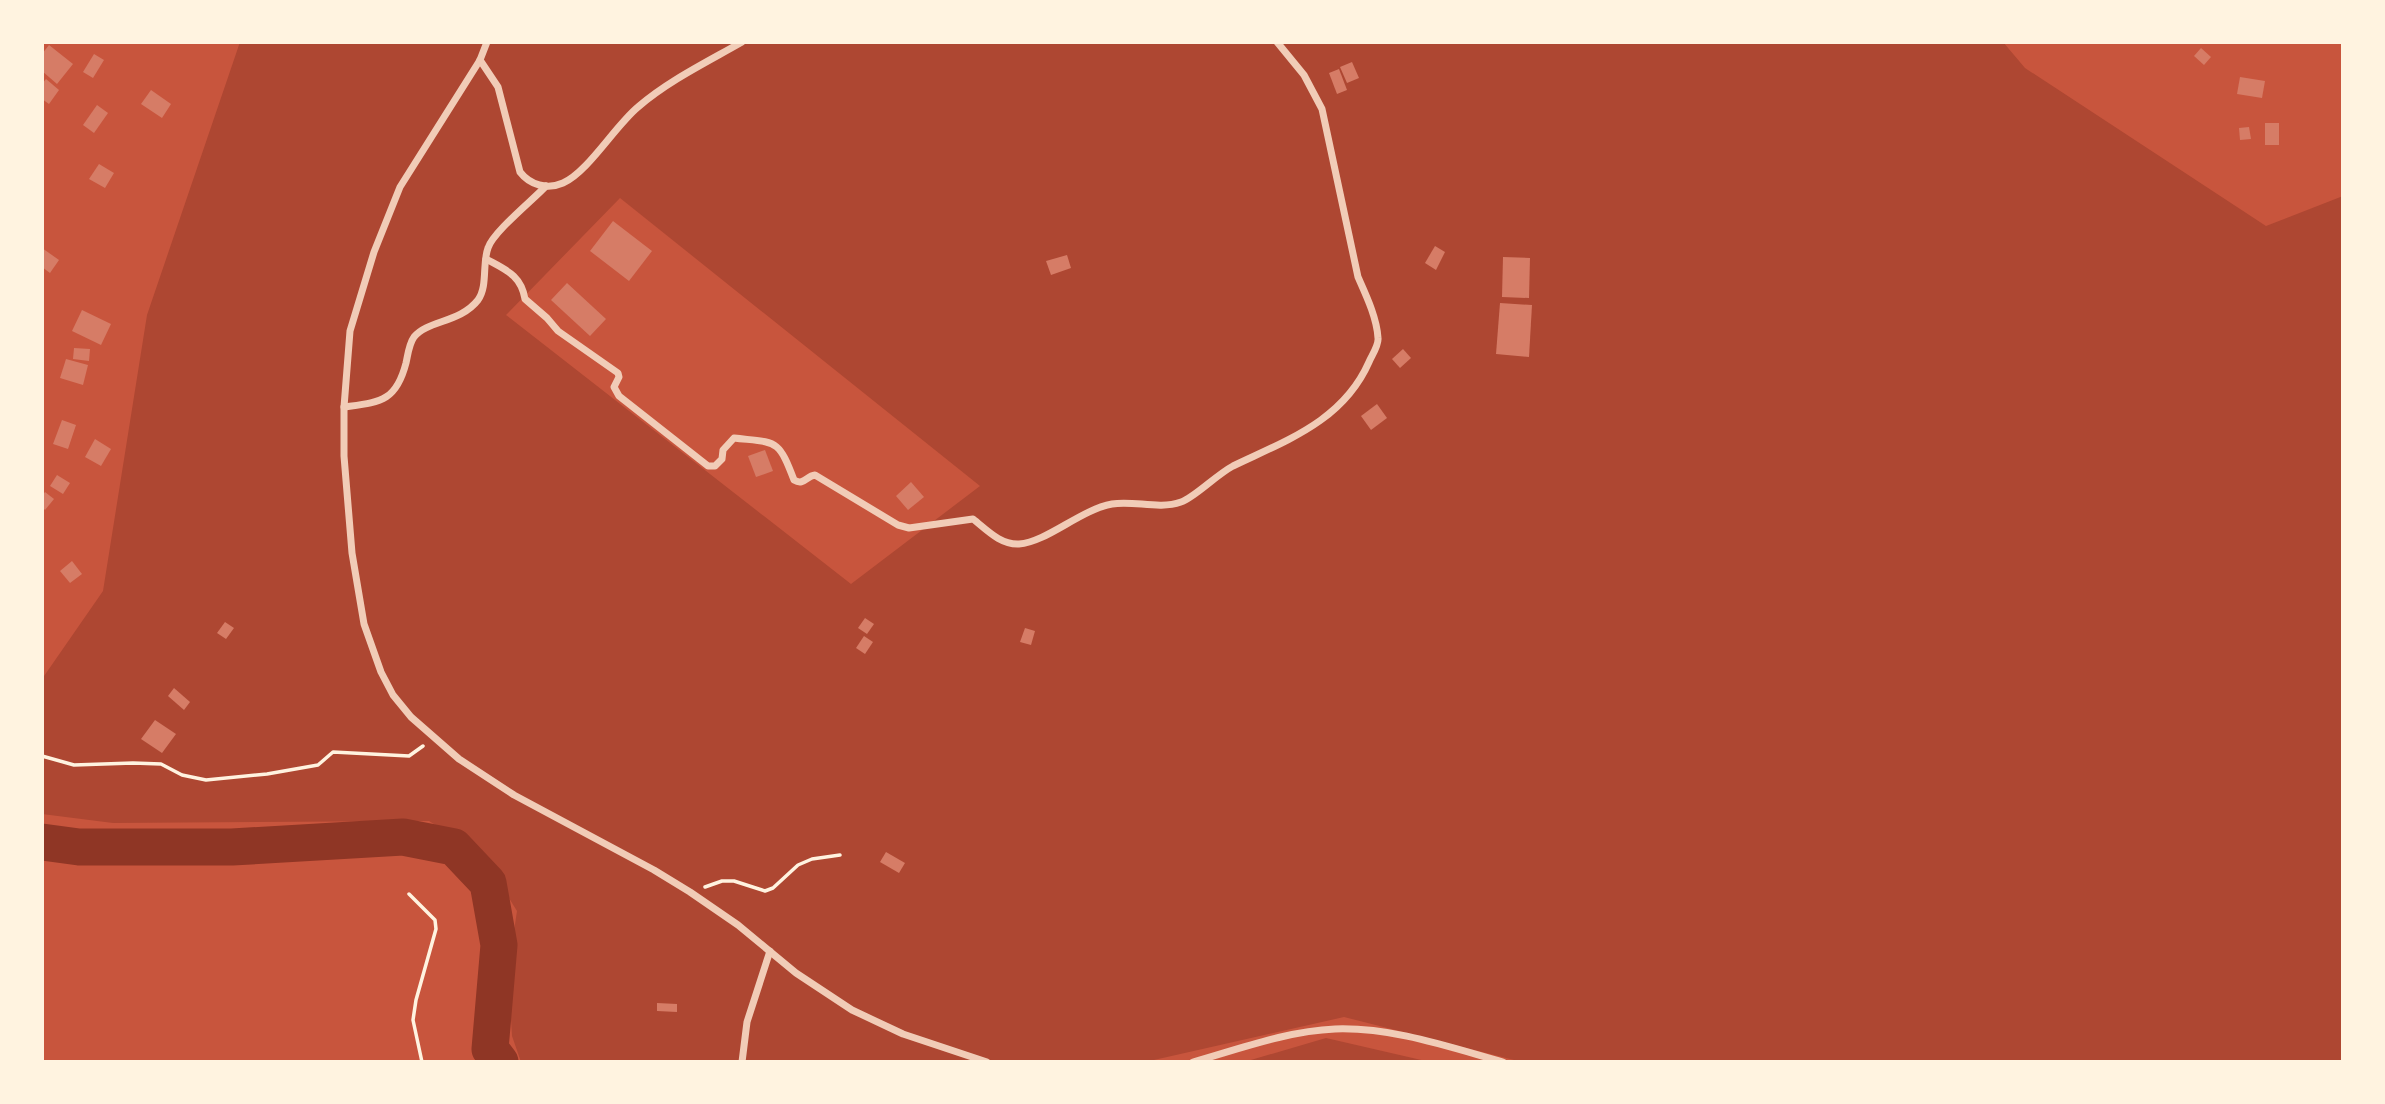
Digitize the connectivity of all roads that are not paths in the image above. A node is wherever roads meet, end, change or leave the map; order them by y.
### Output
1 (487, 42) edge
2 (742, 42) edge
3 (1277, 42) edge
4 (480, 60) junction
5 (546, 186) junction
6 (486, 259) junction
7 (344, 407) junction
8 (770, 951) junction
9 (742, 1061) edge
10 (987, 1062) edge
11 (1194, 1062) edge
12 (1503, 1062) edge

1 - 4 street
2 - 5 street
3 - 6 street
4 - 5 street
4 - 7 street
5 - 6 street
6 - 7 street
7 - 8 street
8 - 9 street
8 - 10 street
11 - 12 street

